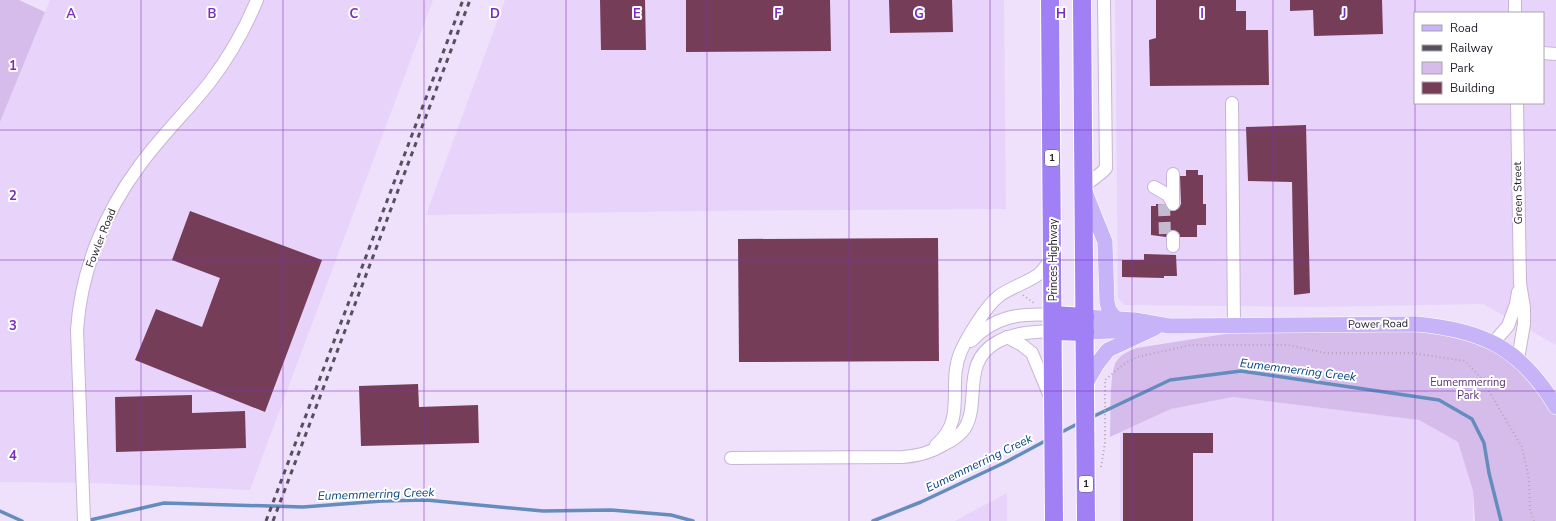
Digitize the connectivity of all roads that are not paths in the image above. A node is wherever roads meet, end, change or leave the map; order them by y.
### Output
1 (257, 0) edge
2 (1050, 0) edge
3 (1082, 0) edge
4 (1104, 0) edge
5 (1515, 0) edge
6 (1515, 12) edge
7 (1544, 54) edge
8 (1556, 54) edge
9 (1232, 103) dead end
10 (1517, 104) edge
11 (1173, 174) dead end
12 (1154, 187) dead end
13 (1084, 188) junction
14 (1053, 255) junction
15 (1520, 283) junction
16 (1115, 318) junction
17 (1053, 323) junction
18 (1085, 325) junction
19 (1234, 325) junction
20 (1162, 327) junction
21 (1007, 337) junction
22 (1493, 343) junction
23 (962, 351) junction
24 (1518, 359) junction
25 (1085, 391) junction
26 (1556, 407) edge
27 (1054, 408) junction
28 (903, 457) junction
29 (731, 458) dead end
30 (84, 521) edge
31 (1054, 521) edge
32 (1086, 521) edge

1 - 30 street, Fowler Road
2 - 14 highway, Princes Highway / 1
3 - 13 highway, 1
4 - 13 street
5 - 6 street
7 - 8 street
9 - 19 street
10 - 15 street, Green Street
11 - 12 street
13 - 16 main road
13 - 18 highway, 1
14 - 17 highway, Princes Highway / 1
14 - 23 street
15 - 22 street, Green Street
15 - 24 street, Green Street
16 - 18 main road, Power Road
16 - 20 main road, Power Road
17 - 18 highway
17 - 21 street
17 - 23 street
17 - 27 highway, Princes Highway / 1
18 - 20 main road, Power Road
18 - 25 highway, 1
19 - 20 main road, Power Road
19 - 22 main road, Power Road
20 - 25 main road
21 - 27 street
21 - 28 street
22 - 24 main road, Power Road
23 - 28 street
24 - 26 main road, Power Road
25 - 32 highway, 1
27 - 31 highway, Princes Highway / 1
28 - 29 street

